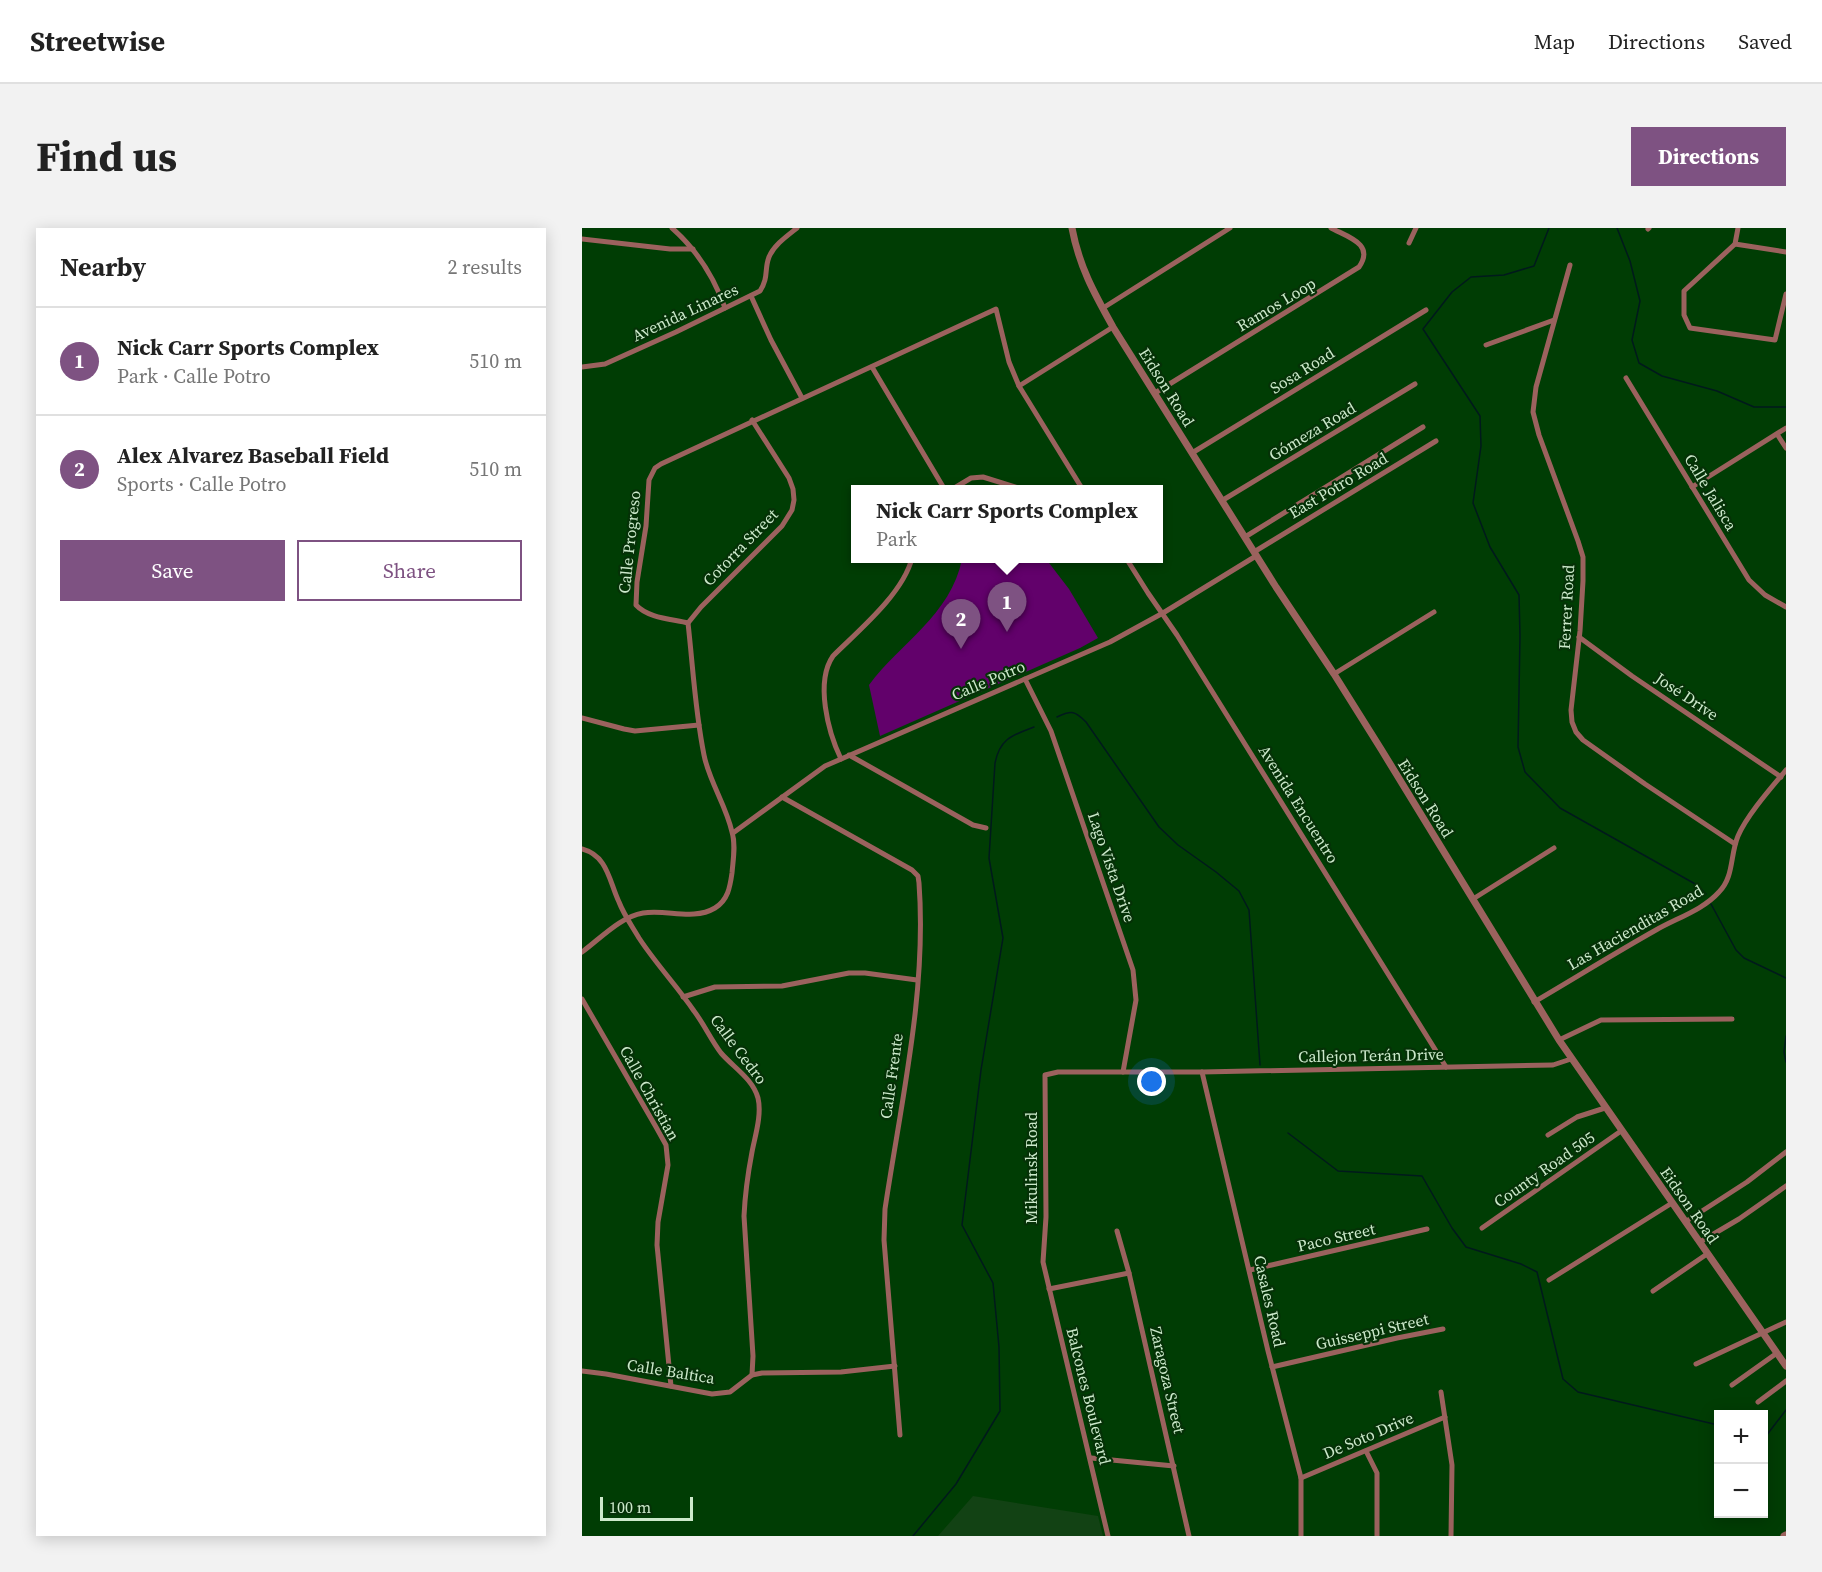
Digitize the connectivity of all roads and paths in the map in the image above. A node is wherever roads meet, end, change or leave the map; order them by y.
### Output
1 (672, 228) edge
2 (797, 228) edge
3 (1071, 228) edge
4 (1230, 228) edge
5 (1331, 228) edge
6 (1416, 228) edge
7 (1738, 228) edge
8 (582, 238) edge
9 (1409, 243) dead end
10 (1735, 244) junction
11 (693, 249) junction
12 (1786, 252) edge
13 (1570, 266) dead end
14 (1786, 294) edge
15 (751, 296) junction
16 (725, 308) junction
17 (1103, 308) junction
18 (1426, 310) dead end
19 (1554, 320) junction
20 (1113, 327) junction
21 (1486, 345) dead end
22 (582, 367) edge
23 (872, 367) junction
24 (1626, 378) dead end
25 (1415, 384) dead end
26 (1019, 386) junction
27 (1155, 393) junction
28 (802, 398) junction
29 (752, 420) junction
30 (1423, 427) dead end
31 (1786, 428) edge
32 (1777, 434) junction
33 (1436, 441) dead end
34 (1786, 448) edge
35 (1192, 453) junction
36 (943, 485) edge
37 (958, 485) edge
38 (1011, 485) edge
39 (1081, 485) edge
40 (1692, 487) junction
41 (1223, 500) junction
42 (1245, 537) junction
43 (1255, 554) junction
44 (910, 563) edge
45 (1129, 563) edge
46 (1786, 608) edge
47 (1434, 612) dead end
48 (1163, 613) junction
49 (688, 623) junction
50 (1579, 637) junction
51 (1334, 674) junction
52 (1025, 679) junction
53 (582, 718) edge
54 (699, 725) junction
55 (849, 755) junction
56 (841, 759) junction
57 (1786, 770) edge
58 (1781, 777) junction
59 (782, 797) junction
60 (986, 828) dead end
61 (733, 833) junction
62 (1735, 844) junction
63 (1554, 848) dead end
64 (582, 849) edge
65 (1473, 899) junction
66 (627, 918) junction
67 (582, 952) edge
68 (917, 980) junction
69 (683, 997) junction
70 (582, 999) edge
71 (1534, 1002) junction
72 (1732, 1019) dead end
73 (1559, 1040) junction
74 (1571, 1059) junction
75 (1446, 1067) junction
76 (1123, 1072) junction
77 (1202, 1072) junction
78 (1045, 1075) joint
79 (1605, 1108) junction
80 (1621, 1131) junction
81 (1548, 1135) dead end
82 (1786, 1152) edge
83 (1786, 1186) edge
84 (1672, 1203) junction
85 (1685, 1222) junction
86 (1482, 1228) dead end
87 (1427, 1229) dead end
88 (1117, 1231) dead end
89 (1700, 1242) junction
90 (1707, 1254) junction
91 (1043, 1262) joint
92 (1250, 1270) junction
93 (1129, 1273) junction
94 (1549, 1280) dead end
95 (1049, 1289) junction
96 (1653, 1291) dead end
97 (1786, 1322) edge
98 (1443, 1329) dead end
99 (1763, 1334) junction
100 (1777, 1353) junction
101 (1696, 1364) dead end
102 (895, 1366) junction
103 (1786, 1366) edge
104 (1272, 1367) junction
105 (582, 1371) edge
106 (752, 1376) junction
107 (1786, 1381) edge
108 (1732, 1385) dead end
109 (671, 1386) junction
110 (1441, 1392) dead end
111 (1758, 1402) dead end
112 (1445, 1418) junction
113 (900, 1436) dead end
114 (1366, 1451) junction
115 (1091, 1458) junction
116 (1174, 1466) junction
117 (1301, 1478) junction
118 (1108, 1536) edge
119 (1189, 1536) edge
120 (1301, 1536) edge
121 (1377, 1536) edge
122 (1451, 1536) edge

1 - 11 street
2 - 15 street, Avenida Linares
3 - 17 street, Eidson Road
4 - 17 street
5 - 27 street, Ramos Loop
6 - 9 street
7 - 10 street
8 - 11 street
10 - 12 street
10 - 14 street
11 - 16 street
13 - 19 street, Ferrer Road
15 - 16 street, Avenida Linares
15 - 28 street
16 - 22 street, Avenida Linares
17 - 20 street, Eidson Road
18 - 35 street, Sosa Road
19 - 21 street
19 - 50 street, Ferrer Road
20 - 26 street
20 - 27 street, Eidson Road
23 - 26 street, Calle Progreso
23 - 28 street, Calle Progreso
23 - 36 street
24 - 40 street, Calle Jalisca
25 - 41 street, Gómeza Road
26 - 39 street
27 - 35 street, Eidson Road
28 - 29 street, Calle Progreso
29 - 49 street, Cotorra Street
29 - 49 street, Calle Progreso
30 - 42 street
31 - 32 street
32 - 34 street
32 - 40 street
33 - 43 street, East Potro Road
35 - 41 street, Eidson Road
37 - 38 street
40 - 46 street, Calle Jalisca
41 - 42 street, Eidson Road
42 - 43 street, Eidson Road
43 - 48 street, Calle Potro
43 - 51 street, Eidson Road
44 - 56 street
45 - 48 street, Avenida Encuentro
47 - 51 street
48 - 52 street, Calle Potro
48 - 75 street, Avenida Encuentro
49 - 54 street
50 - 58 street, José Drive
50 - 62 street, Ferrer Road
51 - 65 street, Eidson Road
52 - 55 street, Calle Potro
52 - 76 street, Lago Vista Drive
53 - 54 street
54 - 61 street
55 - 56 street, Calle Potro
55 - 60 street
56 - 59 street, Calle Potro
57 - 58 street, Las Hacienditas Road
58 - 62 street, Las Hacienditas Road
59 - 61 street, Calle Potro
59 - 68 street, Calle Frente
61 - 66 street
62 - 71 street, Las Hacienditas Road
63 - 65 street
64 - 66 street, Calle Cedro
65 - 71 street, Eidson Road
66 - 67 street
66 - 69 street, Calle Cedro
68 - 69 street
68 - 102 street, Calle Frente
69 - 106 street, Calle Cedro
70 - 109 street, Calle Christian
71 - 73 street, Eidson Road
72 - 73 street
73 - 74 street, Eidson Road
74 - 75 street, Callejon Terán Drive
74 - 79 street, Eidson Road
75 - 77 street, Callejon Terán Drive
76 - 77 street, Callejon Terán Drive
76 - 78 street, Callejon Terán Drive
77 - 92 street, Casales Road
78 - 91 street, Mikulinsk Road
79 - 80 street, Eidson Road
79 - 81 street
80 - 84 street, Eidson Road
80 - 86 street, County Road 505
82 - 85 street
83 - 89 street
84 - 85 street, Eidson Road
84 - 94 street
85 - 89 street, Eidson Road
87 - 92 street, Paco Street
88 - 93 street, Zaragoza Street
89 - 90 street, Eidson Road
90 - 96 street
90 - 99 street, Eidson Road
91 - 95 street, Balcones Boulevard
92 - 104 street, Casales Road
93 - 95 street
93 - 116 street, Zaragoza Street
95 - 115 street, Balcones Boulevard
97 - 99 street
98 - 104 street, Guisseppi Street
99 - 100 street, Eidson Road
99 - 101 street
100 - 103 street, Eidson Road
100 - 108 street
102 - 106 street, Calle Baltica
102 - 113 street, Calle Frente
104 - 117 street, Casales Road
105 - 109 street, Calle Baltica
106 - 109 street, Calle Baltica
107 - 111 street
110 - 112 street
112 - 114 street, De Soto Drive
112 - 122 street
114 - 117 street, De Soto Drive
114 - 121 street
115 - 116 street
115 - 118 street, Balcones Boulevard
116 - 119 street, Zaragoza Street
117 - 120 street, Casales Road

